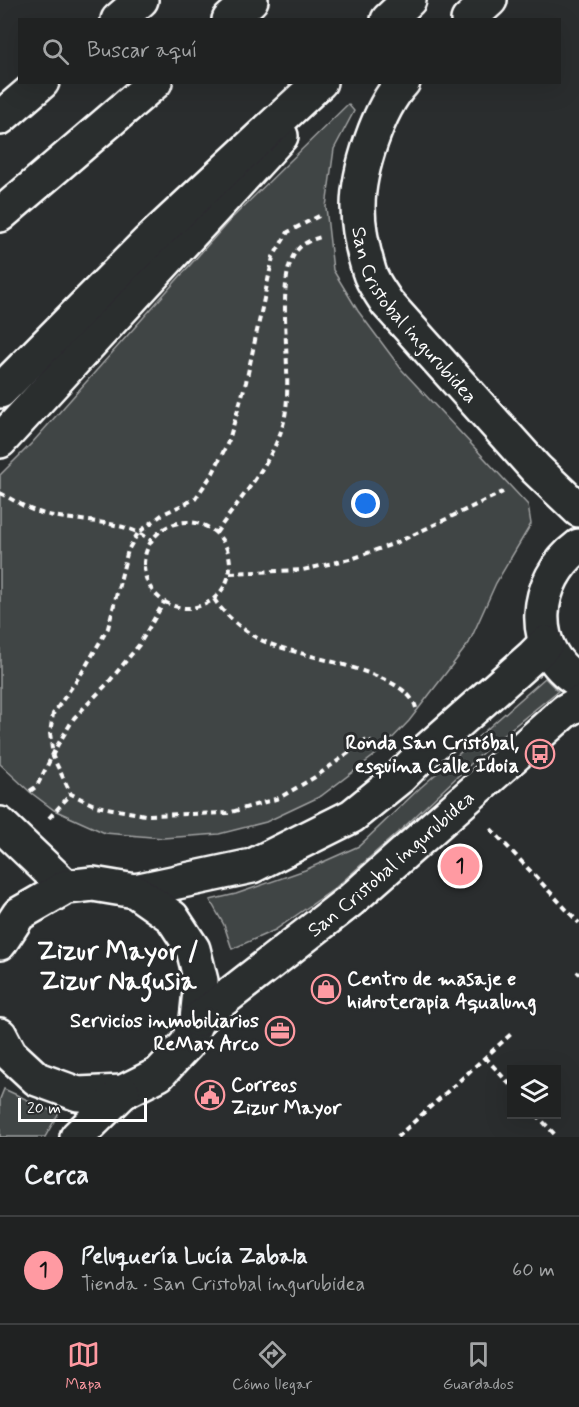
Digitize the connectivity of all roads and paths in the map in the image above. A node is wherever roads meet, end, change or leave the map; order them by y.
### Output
1 (141, 0) edge
2 (251, 0) edge
3 (489, 0) edge
4 (120, 18) edge
5 (231, 18) edge
6 (470, 18) edge
7 (40, 84) edge
8 (153, 84) edge
9 (318, 84) edge
10 (328, 84) edge
11 (401, 84) edge
12 (0, 118) edge
13 (0, 215) edge
14 (359, 218) junction
15 (0, 391) edge
16 (0, 441) edge
17 (513, 488) dead end
18 (0, 493) edge
19 (579, 510) edge
20 (138, 532) junction
21 (216, 532) junction
22 (151, 540) junction
23 (579, 546) edge
24 (230, 573) junction
25 (214, 599) junction
26 (164, 602) junction
27 (546, 643) junction
28 (579, 681) edge
29 (579, 703) edge
30 (417, 709) dead end
31 (378, 753) dead end
32 (53, 757) junction
33 (30, 791) dead end
34 (0, 824) edge
35 (491, 829) dead end
36 (66, 887) junction
37 (135, 891) junction
38 (579, 923) edge
39 (0, 943) edge
40 (196, 1020) junction
41 (511, 1034) dead end
42 (0, 1035) edge
43 (484, 1057) junction
44 (507, 1082) edge
45 (123, 1092) junction
46 (541, 1119) edge
47 (77, 1137) edge
48 (397, 1137) edge
49 (557, 1137) edge

1 - 4 main road
2 - 5 main road
3 - 6 main road
7 - 12 main road
8 - 13 main road
9 - 15 main road
10 - 16 main road
11 - 14 main road, San Cristobal ingurubidea
14 - 19 main road, San Cristobal ingurubidea
14 - 20 path
14 - 21 path
17 - 24 path
18 - 20 path
20 - 22 path
20 - 32 path
21 - 22 path
21 - 24 path
22 - 26 path
23 - 27 main road
24 - 25 path
25 - 26 path
25 - 30 path
26 - 32 path
27 - 28 main road
27 - 37 main road
29 - 40 main road, San Cristobal ingurubidea
31 - 32 path
32 - 33 path
34 - 36 main road
35 - 38 path
36 - 37 main road
36 - 39 main road
37 - 40 main road
40 - 45 main road
41 - 43 path
42 - 45 main road
43 - 44 path
43 - 48 path
45 - 47 main road
46 - 49 path

